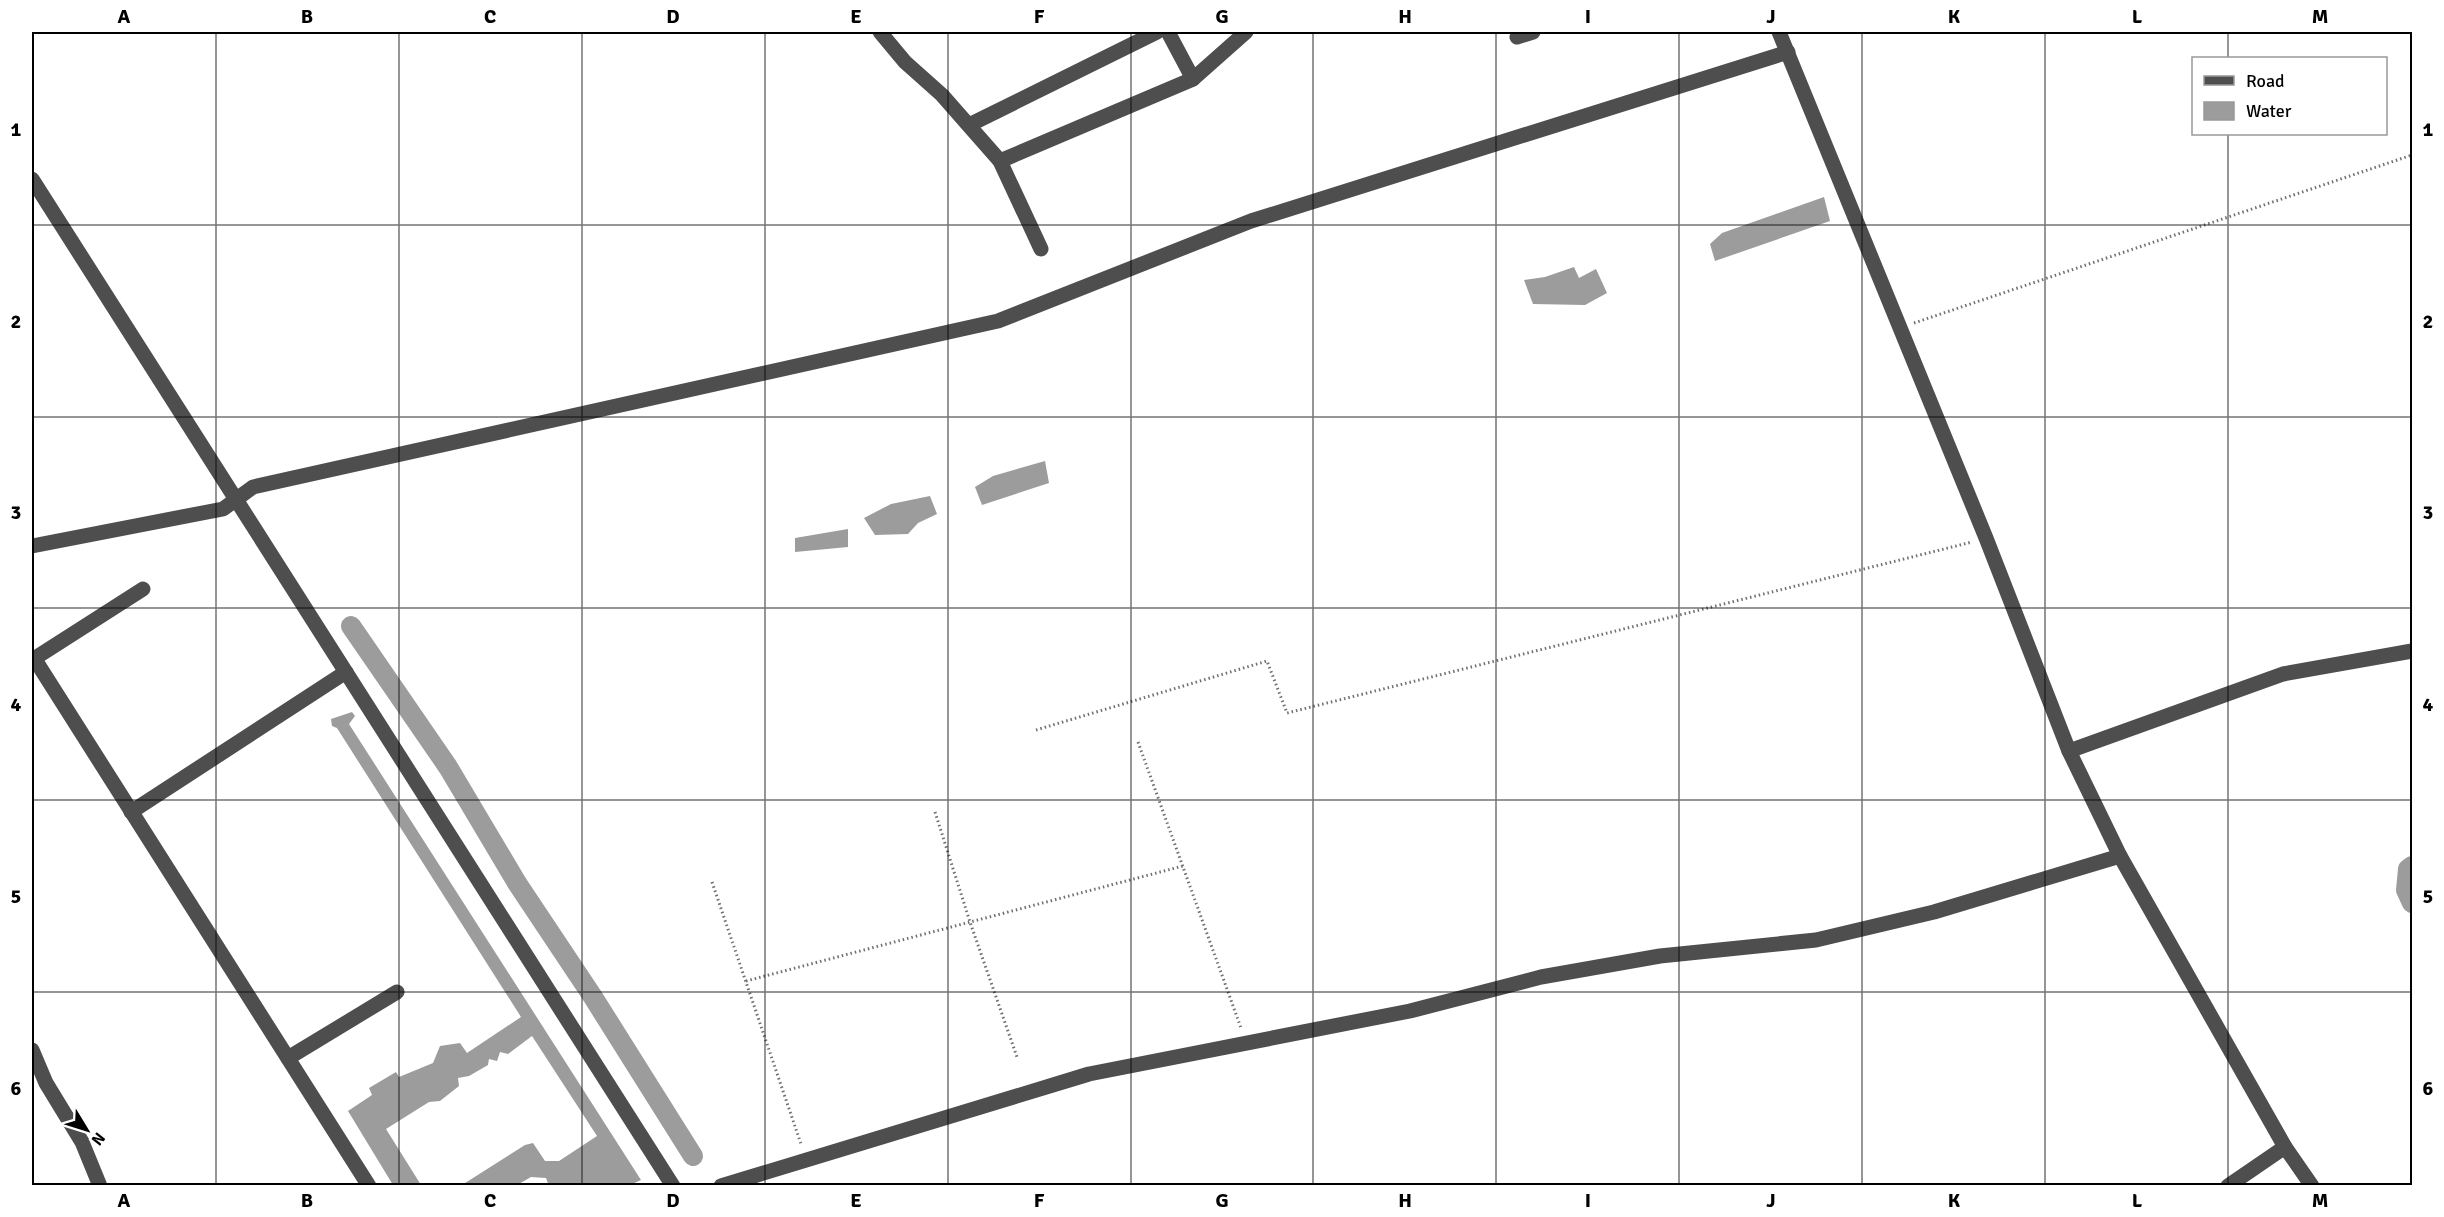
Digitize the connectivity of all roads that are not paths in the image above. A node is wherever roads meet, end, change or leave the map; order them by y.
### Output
1 (880, 32) edge
2 (1157, 32) edge
3 (1168, 32) edge
4 (1246, 32) edge
5 (1533, 32) edge
6 (1779, 32) edge
7 (1517, 37) dead end
8 (1788, 52) junction
9 (1193, 80) junction
10 (969, 125) junction
11 (1000, 161) junction
12 (32, 179) edge
13 (1041, 249) dead end
14 (236, 500) junction
15 (32, 546) edge
16 (143, 589) dead end
17 (2412, 651) edge
18 (33, 659) edge
19 (346, 672) junction
20 (2069, 751) junction
21 (131, 812) junction
22 (2120, 856) junction
23 (397, 992) dead end
24 (32, 1050) edge
25 (288, 1058) junction
26 (2285, 1147) junction
27 (100, 1185) edge
28 (369, 1185) edge
29 (673, 1185) edge
30 (721, 1185) edge
31 (2228, 1185) edge
32 (2313, 1185) edge

1 - 10 street
2 - 10 street
3 - 9 street
4 - 9 street
5 - 7 street
6 - 8 street
8 - 14 street
8 - 20 street
9 - 11 street
10 - 11 street
11 - 13 street
12 - 14 street
14 - 15 street
14 - 19 street
16 - 18 street
17 - 20 street
18 - 21 street
19 - 21 street
19 - 29 street
20 - 22 street
21 - 25 street
22 - 26 street
22 - 30 street
23 - 25 street
24 - 27 street
25 - 28 street
26 - 31 street
26 - 32 street

